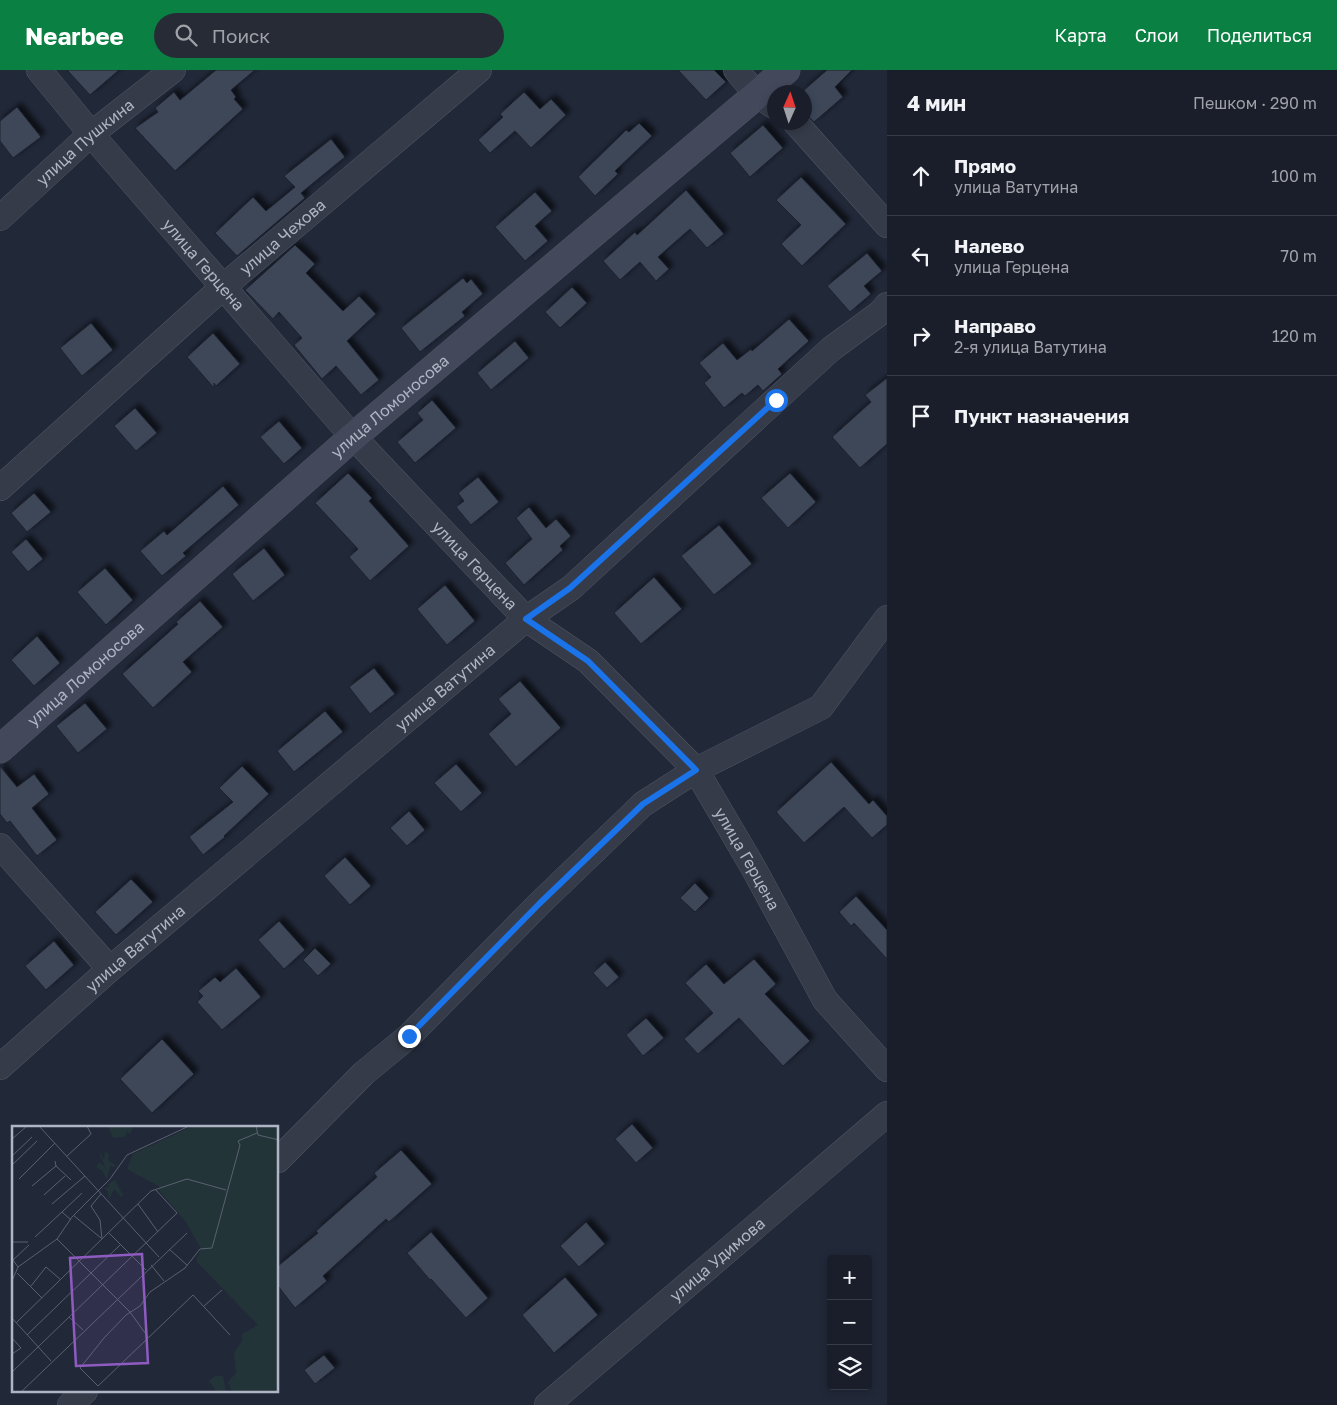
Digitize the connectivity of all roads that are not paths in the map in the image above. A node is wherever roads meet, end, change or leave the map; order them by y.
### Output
1 (39, 70) edge
2 (173, 70) edge
3 (479, 70) edge
4 (736, 70) edge
5 (786, 70) edge
6 (766, 100) edge
7 (802, 130) edge
8 (91, 134) junction
9 (0, 218) edge
10 (887, 225) edge
11 (223, 287) junction
12 (887, 305) edge
13 (354, 436) junction
14 (0, 488) edge
15 (887, 618) edge
16 (526, 619) junction
17 (0, 750) edge
18 (696, 770) junction
19 (0, 846) edge
20 (110, 969) junction
21 (0, 1067) edge
22 (887, 1069) edge
23 (887, 1114) edge
24 (279, 1159) edge
25 (84, 1392) edge
26 (70, 1405) edge
27 (547, 1405) edge

1 - 8 street, улица Герцена
2 - 8 street, улица Пушкина
3 - 11 street, улица Чехова
4 - 6 street
5 - 6 street, улица Ломоносова
6 - 13 street, улица Ломоносова
7 - 10 street
8 - 9 street, улица Пушкина
8 - 11 street, улица Герцена
11 - 13 street, улица Герцена
11 - 14 street, улица Чехова
12 - 16 street, улица Ватутина
13 - 16 street, улица Герцена
13 - 17 street, улица Ломоносова
15 - 18 street
16 - 18 street, улица Герцена
16 - 20 street, улица Ватутина
18 - 22 street, улица Герцена
18 - 24 street
19 - 20 street
20 - 21 street, улица Ватутина
23 - 27 street, улица Удимова
25 - 26 street

